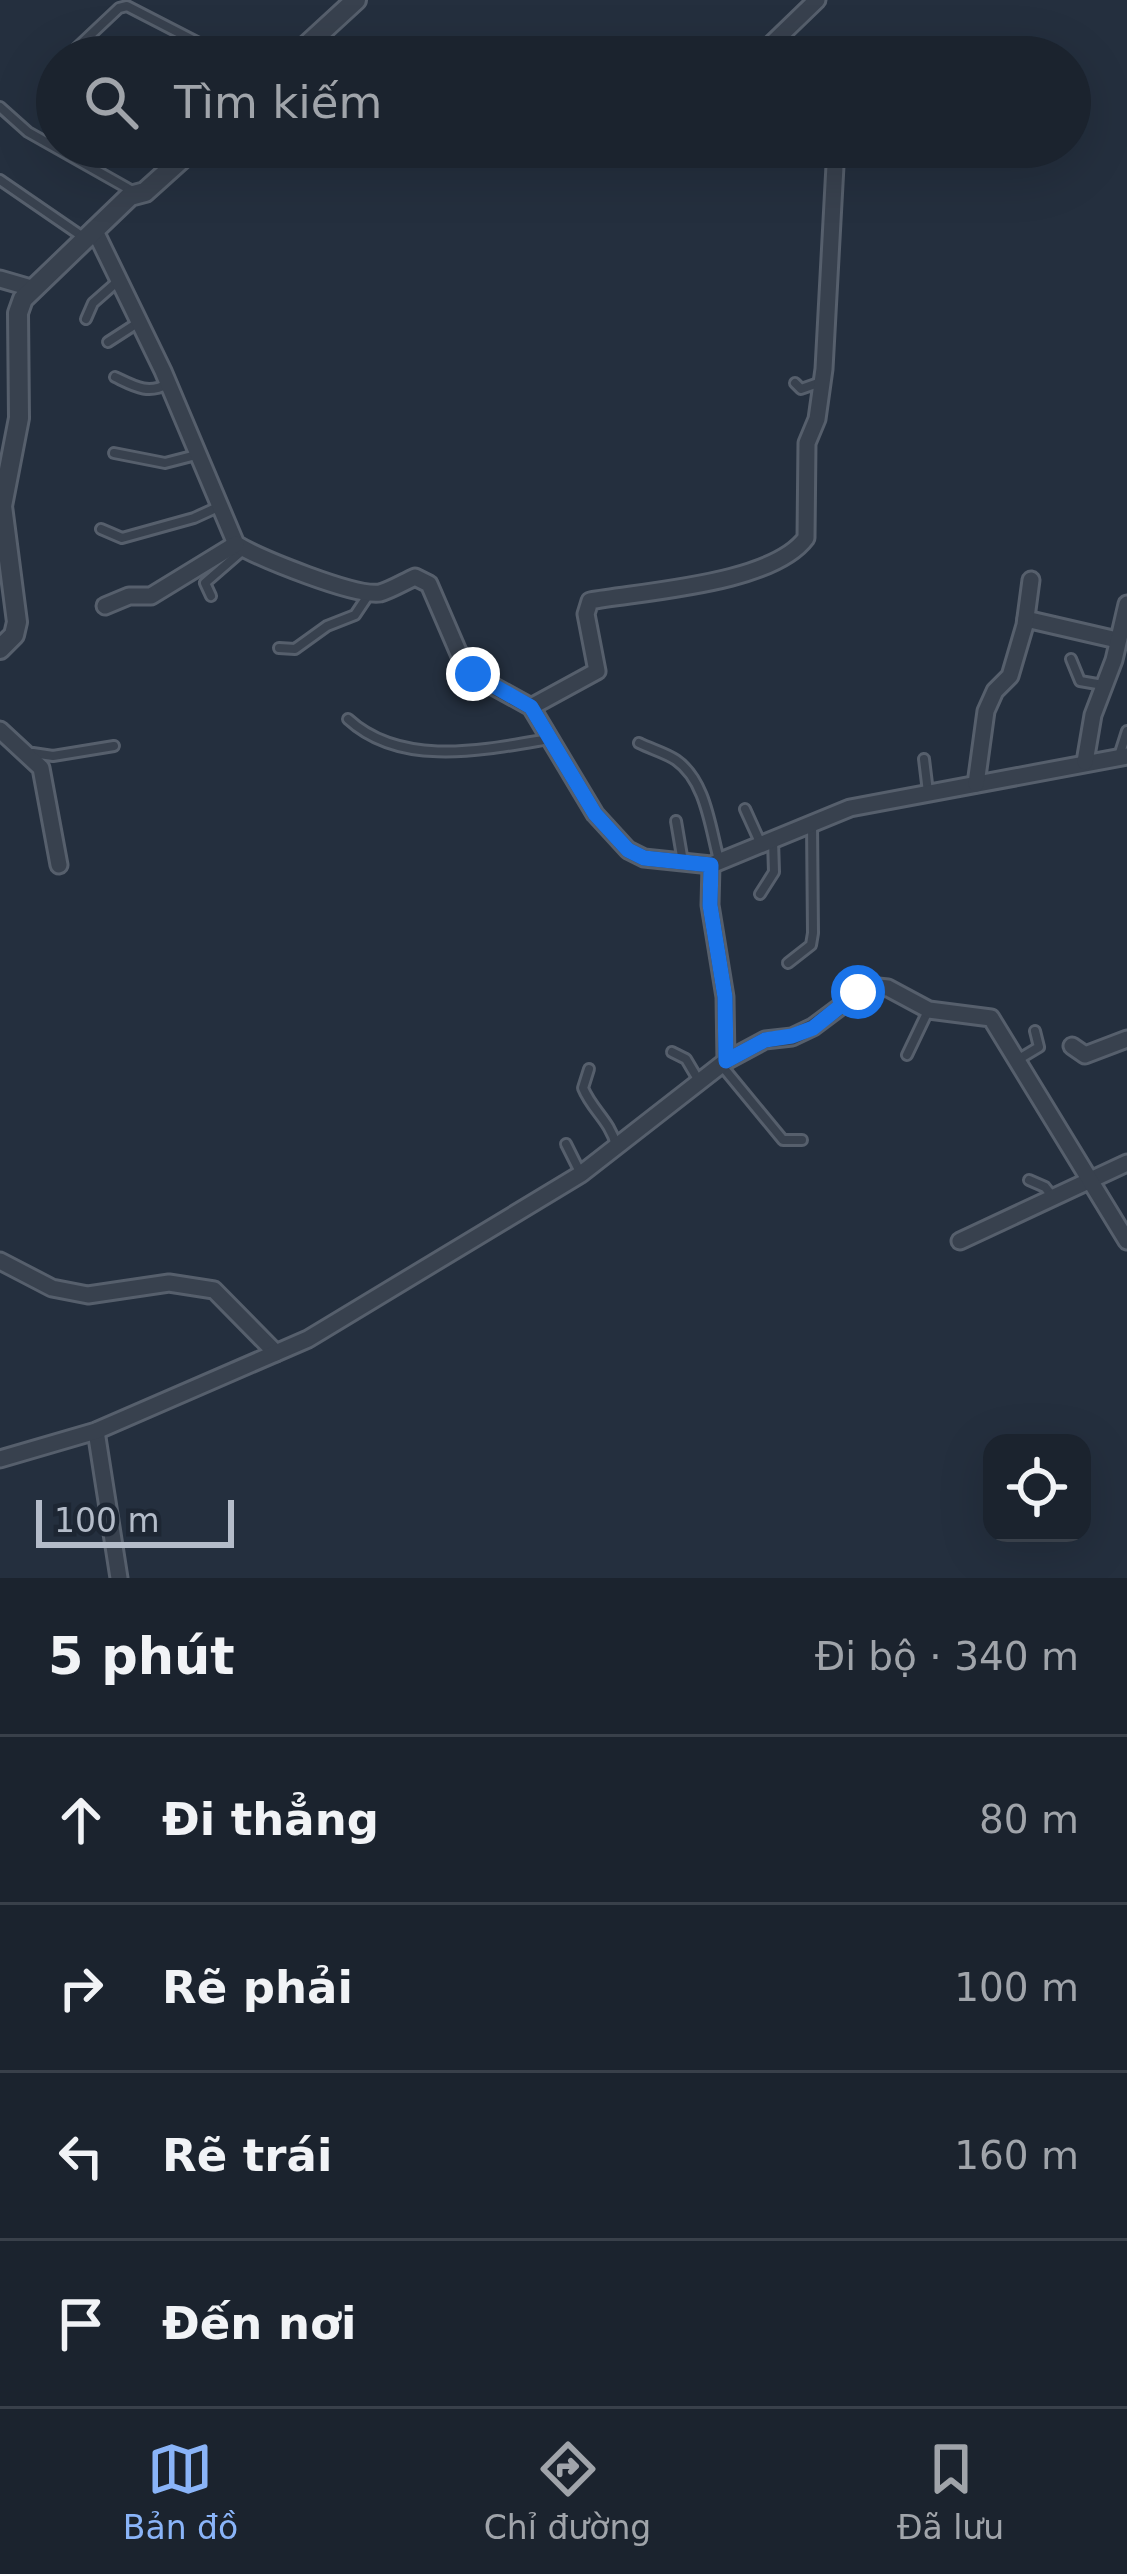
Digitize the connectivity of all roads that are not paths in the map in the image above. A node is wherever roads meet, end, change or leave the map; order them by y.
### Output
1 (356, 0) edge
2 (817, 0) edge
3 (89, 36) edge
4 (186, 36) edge
5 (317, 36) edge
6 (780, 36) edge
7 (0, 107) edge
8 (36, 137) edge
9 (91, 168) edge
10 (171, 168) edge
11 (835, 168) edge
12 (0, 180) edge
13 (137, 194) junction
14 (89, 233) junction
15 (0, 278) edge
16 (119, 280) junction
17 (31, 288) junction
18 (86, 319) dead end
19 (141, 321) junction
20 (108, 342) dead end
21 (115, 377) dead end
22 (823, 382) junction
23 (168, 383) junction
24 (795, 383) dead end
25 (114, 453) dead end
26 (5, 454) edge
27 (197, 455) junction
28 (218, 507) junction
29 (101, 530) dead end
30 (240, 547) junction
31 (4, 573) edge
32 (1031, 580) dead end
33 (370, 592) junction
34 (212, 596) dead end
35 (1127, 604) edge
36 (105, 606) dead end
37 (1026, 619) junction
38 (1118, 640) junction
39 (279, 648) dead end
40 (0, 649) edge
41 (1071, 659) dead end
42 (1102, 685) junction
43 (531, 707) junction
44 (348, 719) dead end
45 (0, 730) edge
46 (1127, 730) edge
47 (550, 739) junction
48 (639, 743) dead end
49 (114, 746) dead end
50 (26, 751) junction
51 (1123, 756) edge
52 (924, 759) dead end
53 (1085, 762) junction
54 (976, 784) junction
55 (928, 794) junction
56 (745, 808) dead end
57 (676, 821) dead end
58 (812, 821) junction
59 (767, 841) junction
60 (683, 863) junction
61 (715, 864) junction
62 (59, 866) dead end
63 (760, 894) dead end
64 (788, 963) dead end
65 (928, 1010) junction
66 (1035, 1031) dead end
67 (1127, 1039) edge
68 (1072, 1046) dead end
69 (672, 1052) dead end
70 (907, 1055) dead end
71 (1018, 1059) junction
72 (724, 1063) junction
73 (589, 1069) dead end
74 (700, 1082) junction
75 (802, 1140) dead end
76 (566, 1144) dead end
77 (616, 1147) junction
78 (1127, 1163) edge
79 (581, 1174) junction
80 (1029, 1180) dead end
81 (1088, 1182) junction
82 (1054, 1198) junction
83 (960, 1241) dead end
84 (1127, 1241) edge
85 (0, 1262) edge
86 (276, 1353) junction
87 (96, 1431) junction
88 (0, 1459) edge
89 (119, 1578) edge

1 - 5 street
2 - 6 street
3 - 4 lane
7 - 8 lane
9 - 13 lane
10 - 13 street
11 - 22 street
12 - 14 lane
13 - 14 street
14 - 16 street
14 - 17 street
15 - 17 street
16 - 18 lane
16 - 19 street
17 - 26 street
19 - 20 lane
19 - 23 street
21 - 23 lane
22 - 24 lane
22 - 43 street
23 - 27 street
25 - 27 lane
26 - 31 street
27 - 28 street
28 - 29 lane
28 - 30 street
30 - 33 street
30 - 34 lane
30 - 36 street
31 - 40 street
32 - 37 street
33 - 39 lane
33 - 43 street
35 - 38 street
37 - 38 street
37 - 54 street
38 - 42 street
41 - 42 lane
42 - 53 street
43 - 47 street
44 - 47 lane
45 - 50 street
46 - 51 lane
47 - 60 street
48 - 61 lane
49 - 50 lane
50 - 62 street
51 - 53 street
52 - 55 lane
53 - 54 street
54 - 55 street
55 - 58 street
56 - 59 lane
57 - 60 lane
58 - 59 street
58 - 64 lane
59 - 61 street
59 - 63 lane
60 - 61 street
61 - 72 street
65 - 70 lane
65 - 71 street
65 - 72 street
66 - 71 lane
67 - 68 street
69 - 74 lane
71 - 81 street
72 - 74 street
72 - 75 lane
73 - 77 lane
74 - 77 street
76 - 79 lane
77 - 79 street
78 - 81 street
79 - 86 street
80 - 82 lane
81 - 82 street
81 - 84 street
82 - 83 street
85 - 86 street
86 - 87 street
87 - 88 street
87 - 89 street

